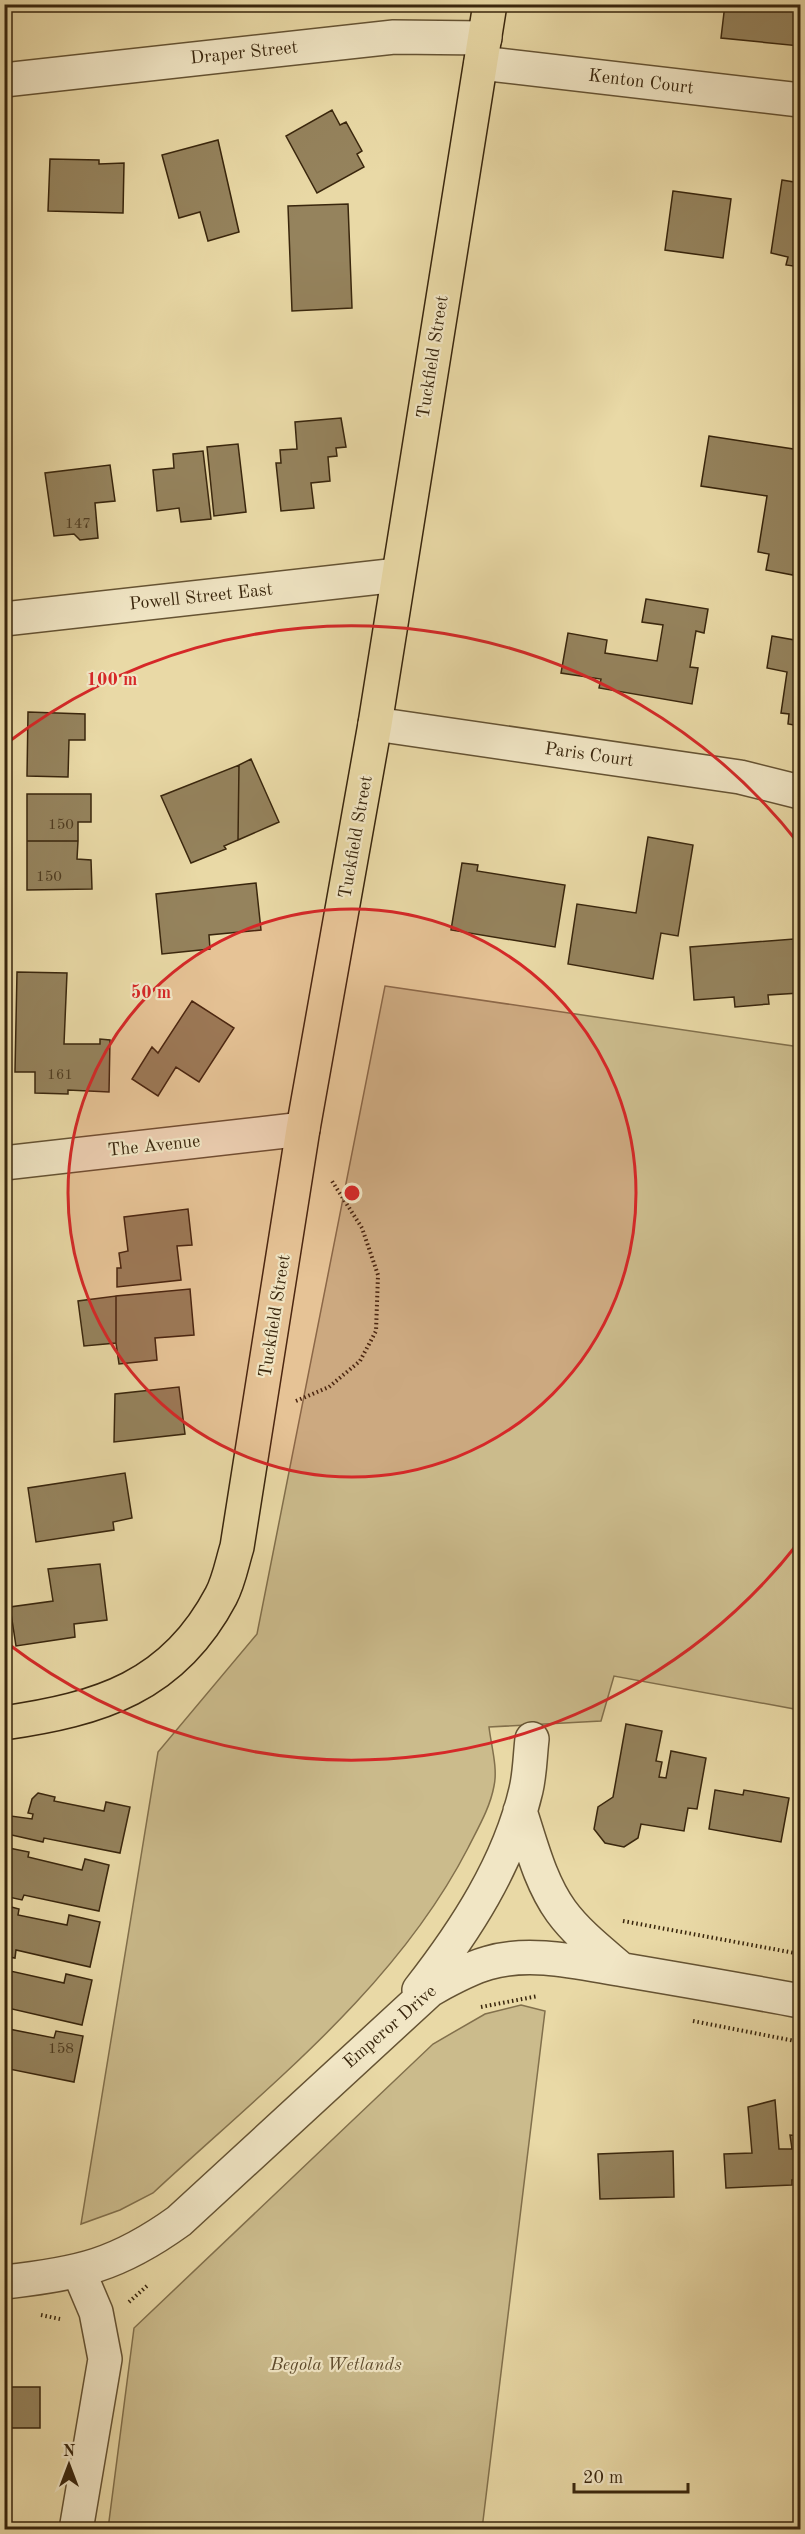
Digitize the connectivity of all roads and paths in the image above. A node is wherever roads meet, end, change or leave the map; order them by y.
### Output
1 (490, 4) edge
2 (483, 50) junction
3 (4, 80) edge
4 (801, 100) edge
5 (398, 575) junction
6 (4, 619) edge
7 (375, 724) junction
8 (801, 792) edge
9 (303, 1129) junction
10 (4, 1163) edge
11 (329, 1177) dead end
12 (261, 1408) junction
13 (4, 1723) edge
14 (532, 1739) dead end
15 (520, 1811) junction
16 (617, 1920) dead end
17 (801, 1954) edge
18 (621, 1969) junction
19 (549, 1994) dead end
20 (801, 2001) edge
21 (470, 2009) dead end
22 (400, 2015) junction
23 (686, 2020) dead end
24 (801, 2042) edge
25 (79, 2271) junction
26 (154, 2280) dead end
27 (4, 2282) edge
28 (36, 2314) dead end
29 (100, 2327) junction
30 (76, 2529) edge

1 - 2 main road, Tuckfield Street
2 - 3 street, Draper Street
2 - 4 street, Kenton Court
2 - 5 main road, Tuckfield Street
5 - 6 street, Powell Street East
5 - 7 main road, Tuckfield Street
7 - 8 street, Paris Court
7 - 9 main road, Tuckfield Street
9 - 10 street, The Avenue
9 - 12 main road, Tuckfield Street
11 - 12 path
12 - 13 main road, Tuckfield Street
14 - 15 street
15 - 18 street
15 - 22 street
16 - 17 path
18 - 20 street, Emperor Drive
18 - 22 street, Emperor Drive
19 - 21 path
22 - 25 street, Emperor Drive
23 - 24 path
25 - 27 street, Emperor Drive
25 - 29 street
26 - 29 path
28 - 29 path
29 - 30 street

